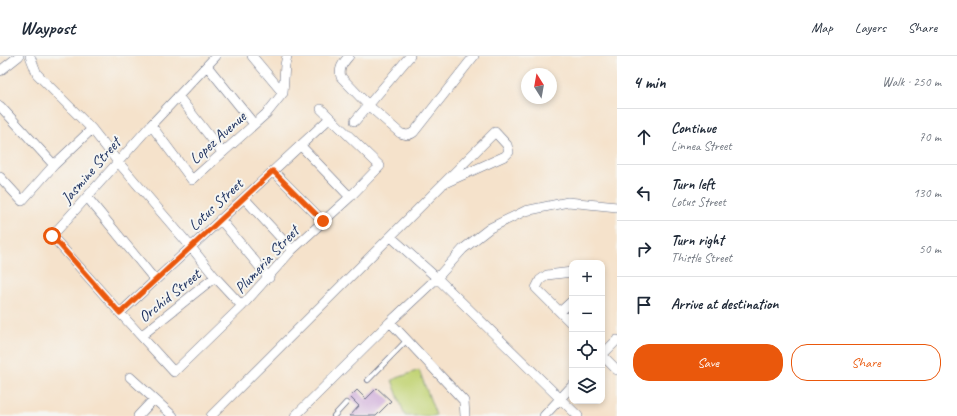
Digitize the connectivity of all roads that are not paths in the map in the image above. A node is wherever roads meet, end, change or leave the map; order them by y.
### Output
1 (19, 56) edge
2 (30, 56) edge
3 (216, 56) edge
4 (252, 56) edge
5 (287, 56) edge
6 (349, 56) edge
7 (410, 56) edge
8 (474, 56) edge
9 (207, 66) junction
10 (0, 71) edge
11 (283, 93) junction
12 (178, 96) junction
13 (0, 106) edge
14 (369, 106) junction
15 (321, 109) dead end
16 (330, 118) junction
17 (355, 121) dead end
18 (151, 124) junction
19 (254, 124) junction
20 (92, 129) junction
21 (300, 146) junction
22 (222, 152) junction
23 (118, 162) junction
24 (54, 165) junction
25 (273, 171) junction
26 (0, 177) edge
27 (443, 184) junction
28 (87, 197) junction
29 (350, 197) junction
30 (244, 198) junction
31 (617, 207) edge
32 (220, 219) junction
33 (323, 221) junction
34 (391, 237) junction
35 (191, 247) junction
36 (292, 250) junction
37 (569, 272) edge
38 (214, 277) junction
39 (268, 278) junction
40 (437, 278) junction
41 (155, 280) junction
42 (569, 304) edge
43 (242, 306) junction
44 (560, 312) junction
45 (120, 313) junction
46 (569, 321) edge
47 (390, 322) junction
48 (141, 336) junction
49 (407, 340) junction
50 (617, 340) edge
51 (605, 352) edge
52 (605, 358) edge
53 (617, 370) edge
54 (130, 378) dead end
55 (368, 380) dead end
56 (569, 389) edge
57 (561, 398) junction
58 (154, 399) junction
59 (346, 403) dead end
60 (138, 416) edge
61 (173, 416) edge
62 (211, 416) edge
63 (295, 416) edge
64 (334, 416) edge
65 (465, 416) edge
66 (544, 416) edge
67 (578, 416) edge

1 - 10 street
2 - 20 street
3 - 9 street, Jasmine Street
4 - 11 street
5 - 11 street
6 - 14 street
7 - 14 street
8 - 14 street
9 - 12 street, Jasmine Street
9 - 19 street
11 - 19 street, Lopez Avenue
12 - 18 street, Jasmine Street
12 - 22 street
13 - 24 street
14 - 17 street
15 - 16 street
16 - 21 street, Lotus Street
16 - 29 street, Plumeria Street
18 - 22 street, Lopez Avenue
18 - 23 street, Jasmine Street
19 - 22 street, Lopez Avenue
20 - 23 street
20 - 24 street
21 - 25 street, Lotus Street
21 - 29 street
23 - 28 street, Jasmine Street
23 - 35 street
24 - 26 street
25 - 30 street, Lotus Street
25 - 33 street
27 - 27 street
27 - 34 street
28 - 41 street
28 - 45 street, Jasmine Street
29 - 33 street, Plumeria Street
30 - 32 street, Lotus Street
30 - 36 street
31 - 40 street
32 - 35 street, Lotus Street
32 - 39 street
33 - 36 street, Plumeria Street
34 - 40 street
34 - 62 street
35 - 38 street
35 - 41 street, Lotus Street
36 - 39 street, Plumeria Street
37 - 44 street
38 - 43 street
38 - 48 street, Orchid Street
39 - 43 street, Plumeria Street
40 - 47 street
40 - 57 street
41 - 45 street, Lotus Street
42 - 44 street
43 - 48 street, Plumeria Street
44 - 46 street
45 - 48 street
47 - 49 street
47 - 63 street
49 - 55 lane
49 - 65 street
50 - 51 street
52 - 53 street
54 - 58 street
56 - 57 street
57 - 66 street
57 - 67 street
58 - 60 street
58 - 61 street
59 - 64 lane

